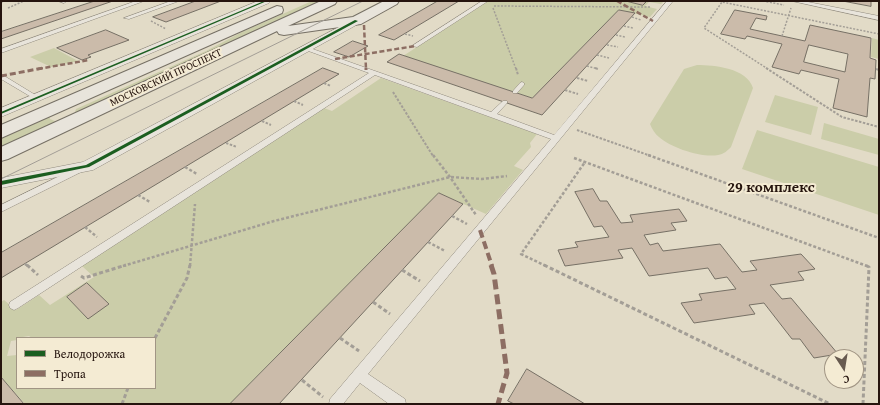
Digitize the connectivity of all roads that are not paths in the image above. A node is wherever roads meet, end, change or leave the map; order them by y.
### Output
1 (61, 1) edge
2 (64, 1) edge
3 (142, 1) edge
4 (266, 1) edge
5 (331, 1) edge
6 (393, 1) edge
7 (485, 1) edge
8 (670, 1) edge
9 (795, 1) edge
10 (172, 2) edge
11 (283, 8) joint
12 (127, 18) dead end
13 (227, 18) junction
14 (879, 18) edge
15 (356, 21) junction
16 (244, 42) junction
17 (415, 46) dead end
18 (305, 48) junction
19 (1, 51) edge
20 (374, 72) junction
21 (1, 76) edge
22 (522, 84) road end
23 (515, 92) dead end
24 (35, 97) junction
25 (78, 98) junction
26 (505, 102) dead end
27 (97, 110) junction
28 (1, 113) edge
29 (492, 115) junction
30 (1, 132) edge
31 (556, 138) junction
32 (1, 155) edge
33 (87, 166) junction
34 (1, 183) edge
35 (1, 209) edge
36 (14, 305) dead end
37 (358, 375) junction
38 (335, 404) edge
39 (400, 404) edge

1 - 2 lane
3 - 19 lane
4 - 13 street
5 - 16 main road, МОСКОВСКИЙ ПРОСПЕКТ
6 - 15 main road
7 - 17 lane
8 - 31 lane
9 - 14 lane
10 - 12 lane
11 - 13 street
11 - 25 main road, МОСКОВСКИЙ ПРОСПЕКТ
13 - 24 street
15 - 16 main road
15 - 18 street
16 - 27 main road, МОСКОВСКИЙ ПРОСПЕКТ
18 - 20 lane
18 - 33 street
20 - 29 lane
20 - 36 lane
21 - 24 lane
22 - 23 lane
24 - 28 street
25 - 27 main road
25 - 30 main road, МОСКОВСКИЙ ПРОСПЕКТ
26 - 29 lane
27 - 32 main road, МОСКОВСКИЙ ПРОСПЕКТ
29 - 31 lane
31 - 37 lane
33 - 34 street
33 - 35 lane
37 - 38 lane
37 - 39 lane

